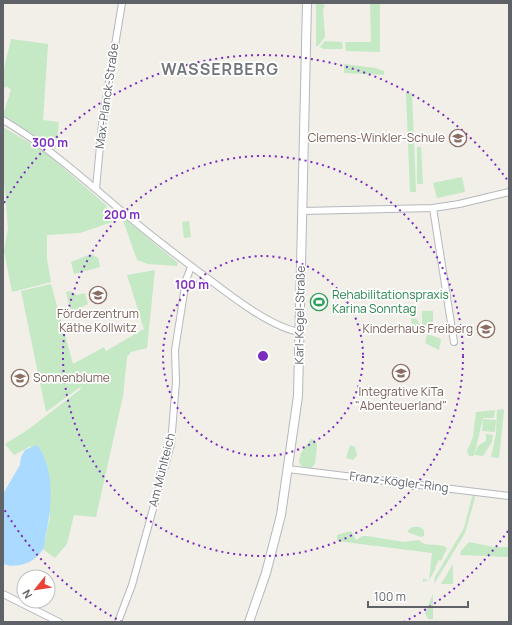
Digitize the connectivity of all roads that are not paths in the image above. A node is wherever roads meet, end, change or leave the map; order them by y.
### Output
1 (122, 3) edge
2 (307, 3) edge
3 (3, 120) edge
4 (96, 189) junction
5 (509, 192) edge
6 (433, 208) junction
7 (302, 211) junction
8 (191, 267) junction
9 (300, 332) junction
10 (454, 342) dead end
11 (288, 470) junction
12 (509, 496) edge
13 (3, 594) edge
14 (58, 622) edge
15 (118, 622) edge
16 (249, 622) edge

1 - 4 street, Max-Planck-Straße
2 - 7 street, Karl-Kegel-Straße
3 - 4 street
4 - 8 street
5 - 6 street
6 - 7 street
6 - 10 street
7 - 9 street, Karl-Kegel-Straße
8 - 9 street
8 - 15 street, Am Mühlteich
9 - 11 street, Karl-Kegel-Straße
11 - 12 street, Franz-Kögler-Ring
11 - 16 street, Karl-Kegel-Straße
13 - 14 street

